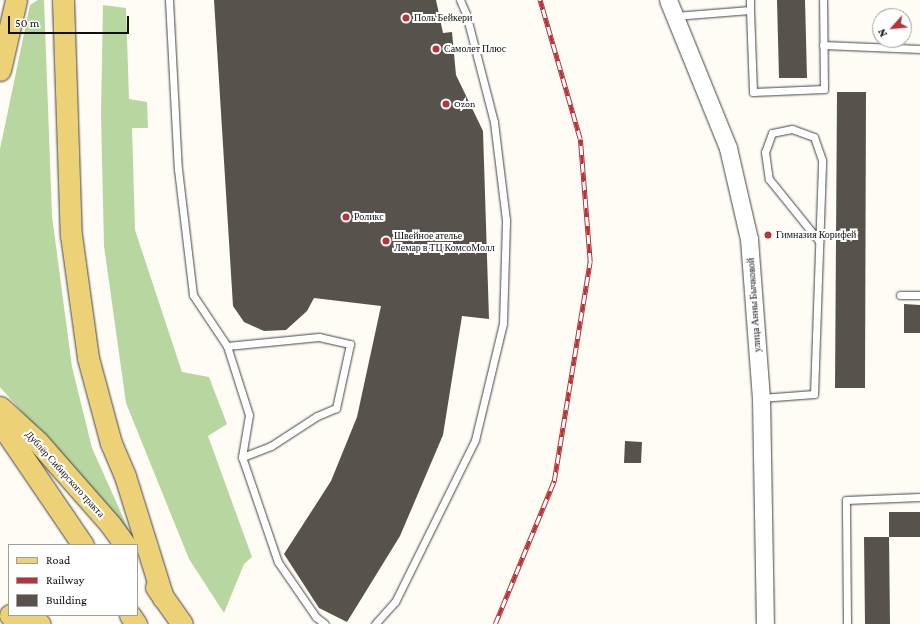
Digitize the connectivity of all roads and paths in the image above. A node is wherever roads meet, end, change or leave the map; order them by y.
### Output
1 (16, 0) edge
2 (64, 0) edge
3 (70, 0) edge
4 (169, 0) edge
5 (460, 0) edge
6 (668, 0) edge
7 (750, 0) edge
8 (823, 0) edge
9 (750, 10) junction
10 (675, 16) junction
11 (823, 45) junction
12 (920, 49) edge
13 (0, 70) edge
14 (69, 106) junction
15 (819, 241) junction
16 (900, 295) dead end
17 (920, 295) edge
18 (227, 346) junction
19 (761, 398) junction
20 (0, 407) edge
21 (0, 423) edge
22 (242, 457) junction
23 (920, 497) edge
24 (82, 544) edge
25 (124, 544) edge
26 (138, 562) edge
27 (163, 598) junction
28 (13, 616) edge
29 (40, 624) edge
30 (182, 624) edge
31 (326, 624) edge
32 (375, 624) edge
33 (765, 624) edge
34 (846, 624) edge

1 - 13 main road
2 - 14 main road
3 - 14 lane
4 - 18 lane
5 - 32 lane
6 - 10 street, улица Анны Бычковой
7 - 9 lane
8 - 11 lane
9 - 10 lane
9 - 11 lane
10 - 19 street, улица Анны Бычковой
11 - 12 lane
14 - 27 main road
15 - 15 lane
15 - 19 lane
16 - 17 lane
18 - 22 lane
18 - 22 lane
19 - 33 street, улица Анны Бычковой
20 - 25 main road, Дублёр Сибирского тракта
21 - 24 main road, Дублёр Сибирского тракта
22 - 31 lane
23 - 34 lane
26 - 27 main road
27 - 30 main road
28 - 29 main road

